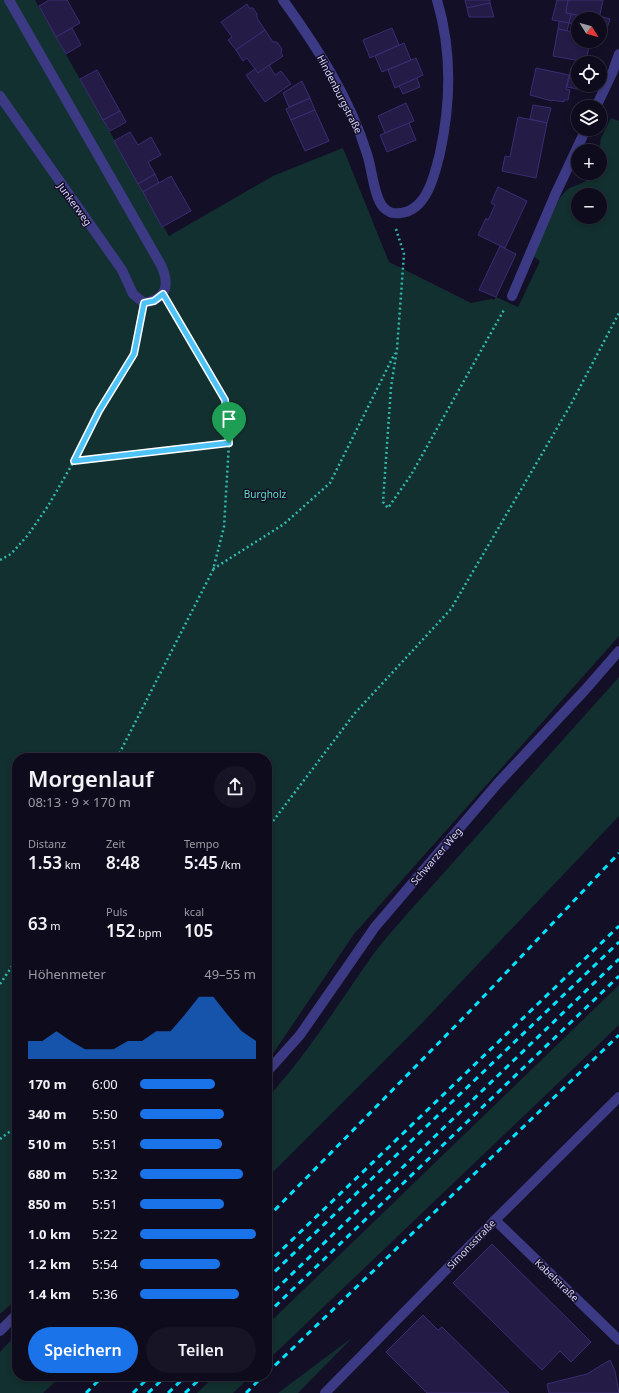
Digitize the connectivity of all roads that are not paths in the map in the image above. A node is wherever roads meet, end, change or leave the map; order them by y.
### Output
1 (9, 0) edge
2 (283, 0) edge
3 (437, 0) edge
4 (619, 54) edge
5 (0, 96) edge
6 (599, 100) edge
7 (583, 136) edge
8 (512, 296) road end
9 (619, 651) edge
10 (272, 1066) edge
11 (619, 1097) edge
12 (495, 1220) junction
13 (12, 1319) edge
14 (0, 1331) edge
15 (619, 1340) edge
16 (325, 1393) edge

1 - 5 street, Junkerweg
2 - 3 street, Hindenburgstraße
4 - 6 street
7 - 8 street
9 - 10 street, Schwarzer Weg
11 - 12 street, Simonsstraße
12 - 15 street, Kabelstraße
12 - 16 street, Simonsstraße
13 - 14 street

